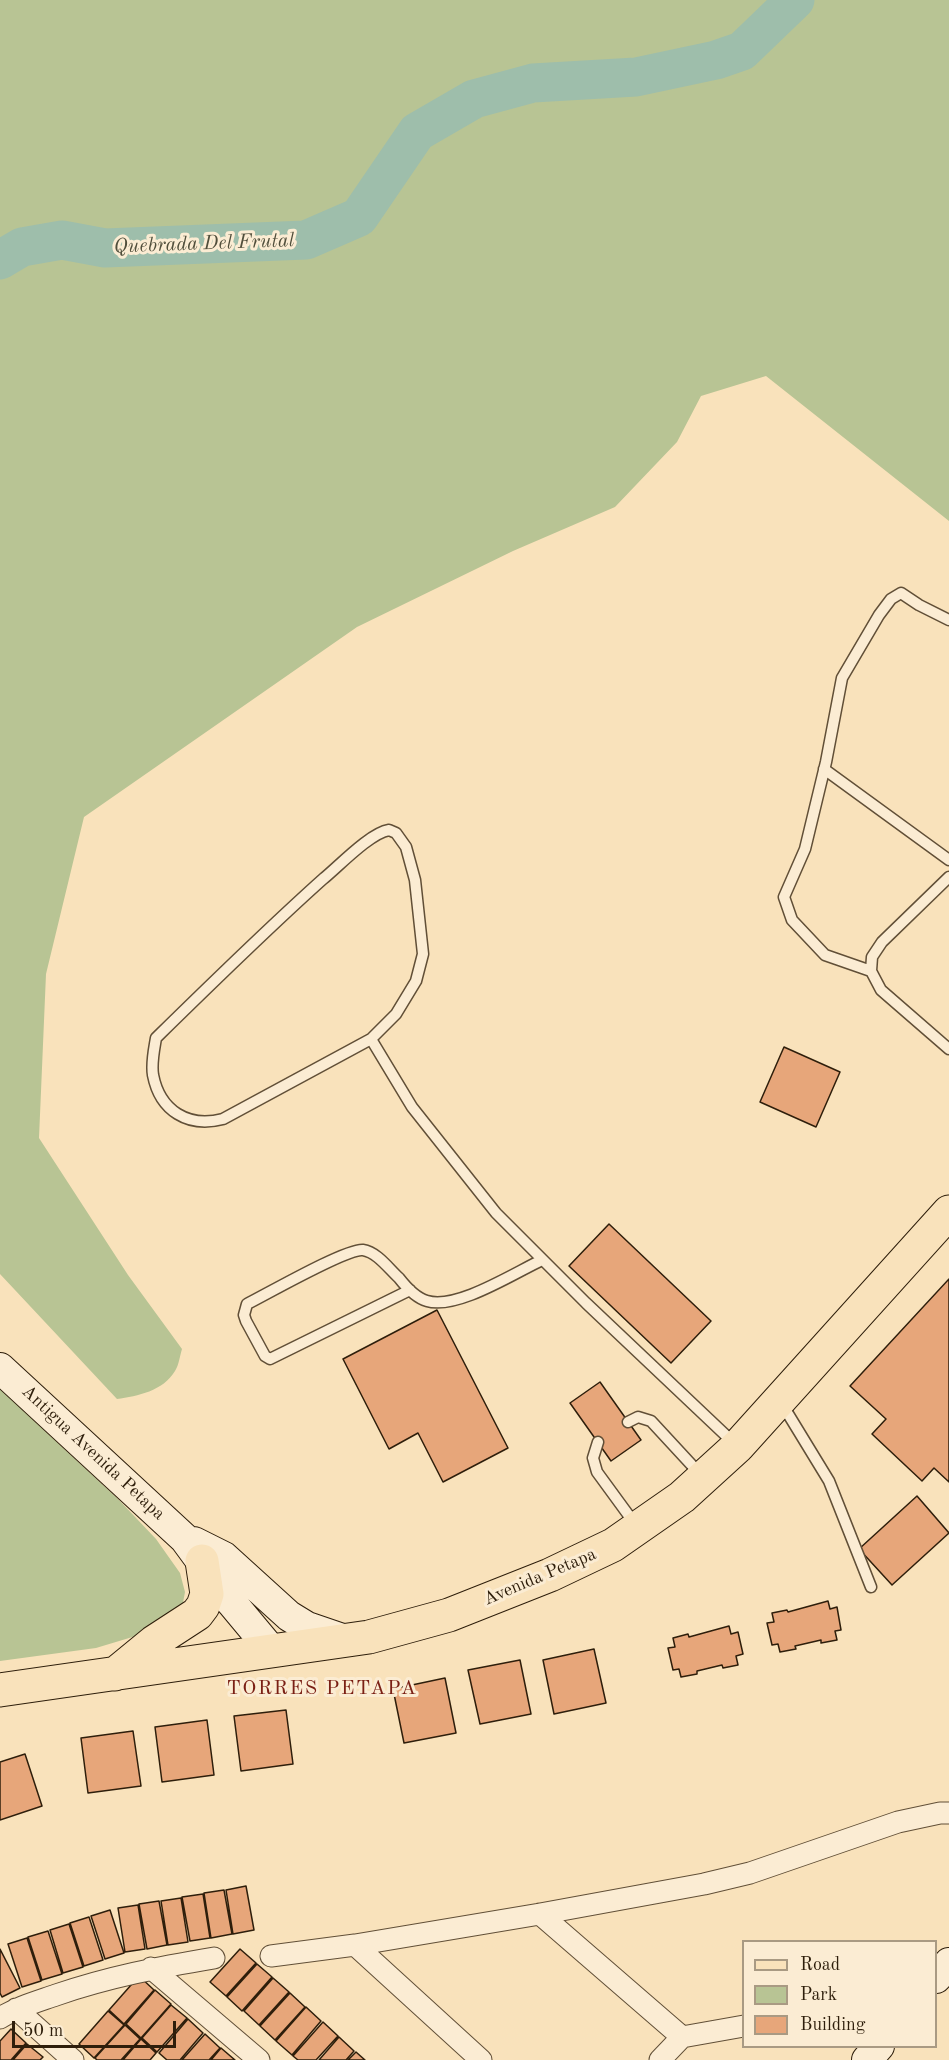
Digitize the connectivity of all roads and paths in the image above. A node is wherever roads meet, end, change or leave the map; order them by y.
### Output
1 (949, 620) edge
2 (824, 770) junction
3 (949, 860) edge
4 (949, 877) edge
5 (871, 971) junction
6 (371, 1039) junction
7 (949, 1049) edge
8 (949, 1212) edge
9 (542, 1260) junction
10 (410, 1290) junction
11 (0, 1368) edge
12 (780, 1401) junction
13 (628, 1422) dead end
14 (598, 1442) dead end
15 (738, 1446) junction
16 (704, 1479) junction
17 (639, 1528) junction
18 (194, 1550) junction
19 (871, 1587) dead end
20 (348, 1641) junction
21 (272, 1651) junction
22 (115, 1675) junction
23 (0, 1690) edge
24 (949, 1813) edge
25 (540, 1914) junction
26 (355, 1945) junction
27 (271, 1956) dead end
28 (214, 1958) dead end
29 (949, 1963) edge
30 (151, 1968) junction
31 (937, 1977) edge
32 (8, 2013) edge
33 (742, 2026) edge
34 (682, 2037) junction
35 (877, 2048) edge
36 (73, 2060) edge
37 (259, 2060) edge
38 (481, 2060) edge
39 (660, 2060) edge
40 (867, 2060) edge

1 - 2 lane
2 - 3 lane
2 - 5 lane
4 - 5 lane
5 - 7 lane
6 - 6 lane
6 - 9 lane
8 - 12 main road, Avenida Petapa
9 - 10 lane
9 - 15 lane
10 - 10 lane
11 - 18 main road, Antigua Avenida Petapa
12 - 15 main road, Avenida Petapa
12 - 19 lane
13 - 16 lane
14 - 17 lane
15 - 16 main road, Avenida Petapa
16 - 17 main road, Avenida Petapa
17 - 20 main road, Avenida Petapa
18 - 20 main road, Antigua Avenida Petapa
18 - 21 main road, Antigua Avenida Petapa
18 - 22 main road
20 - 21 main road, Avenida Petapa
21 - 22 main road, Avenida Petapa
22 - 23 main road, Avenida Petapa
24 - 25 street
25 - 26 street
25 - 34 street
26 - 27 street
26 - 38 street
28 - 30 street
29 - 31 main road
30 - 32 street
30 - 37 street
32 - 36 street
33 - 34 street
34 - 39 street
35 - 40 main road

